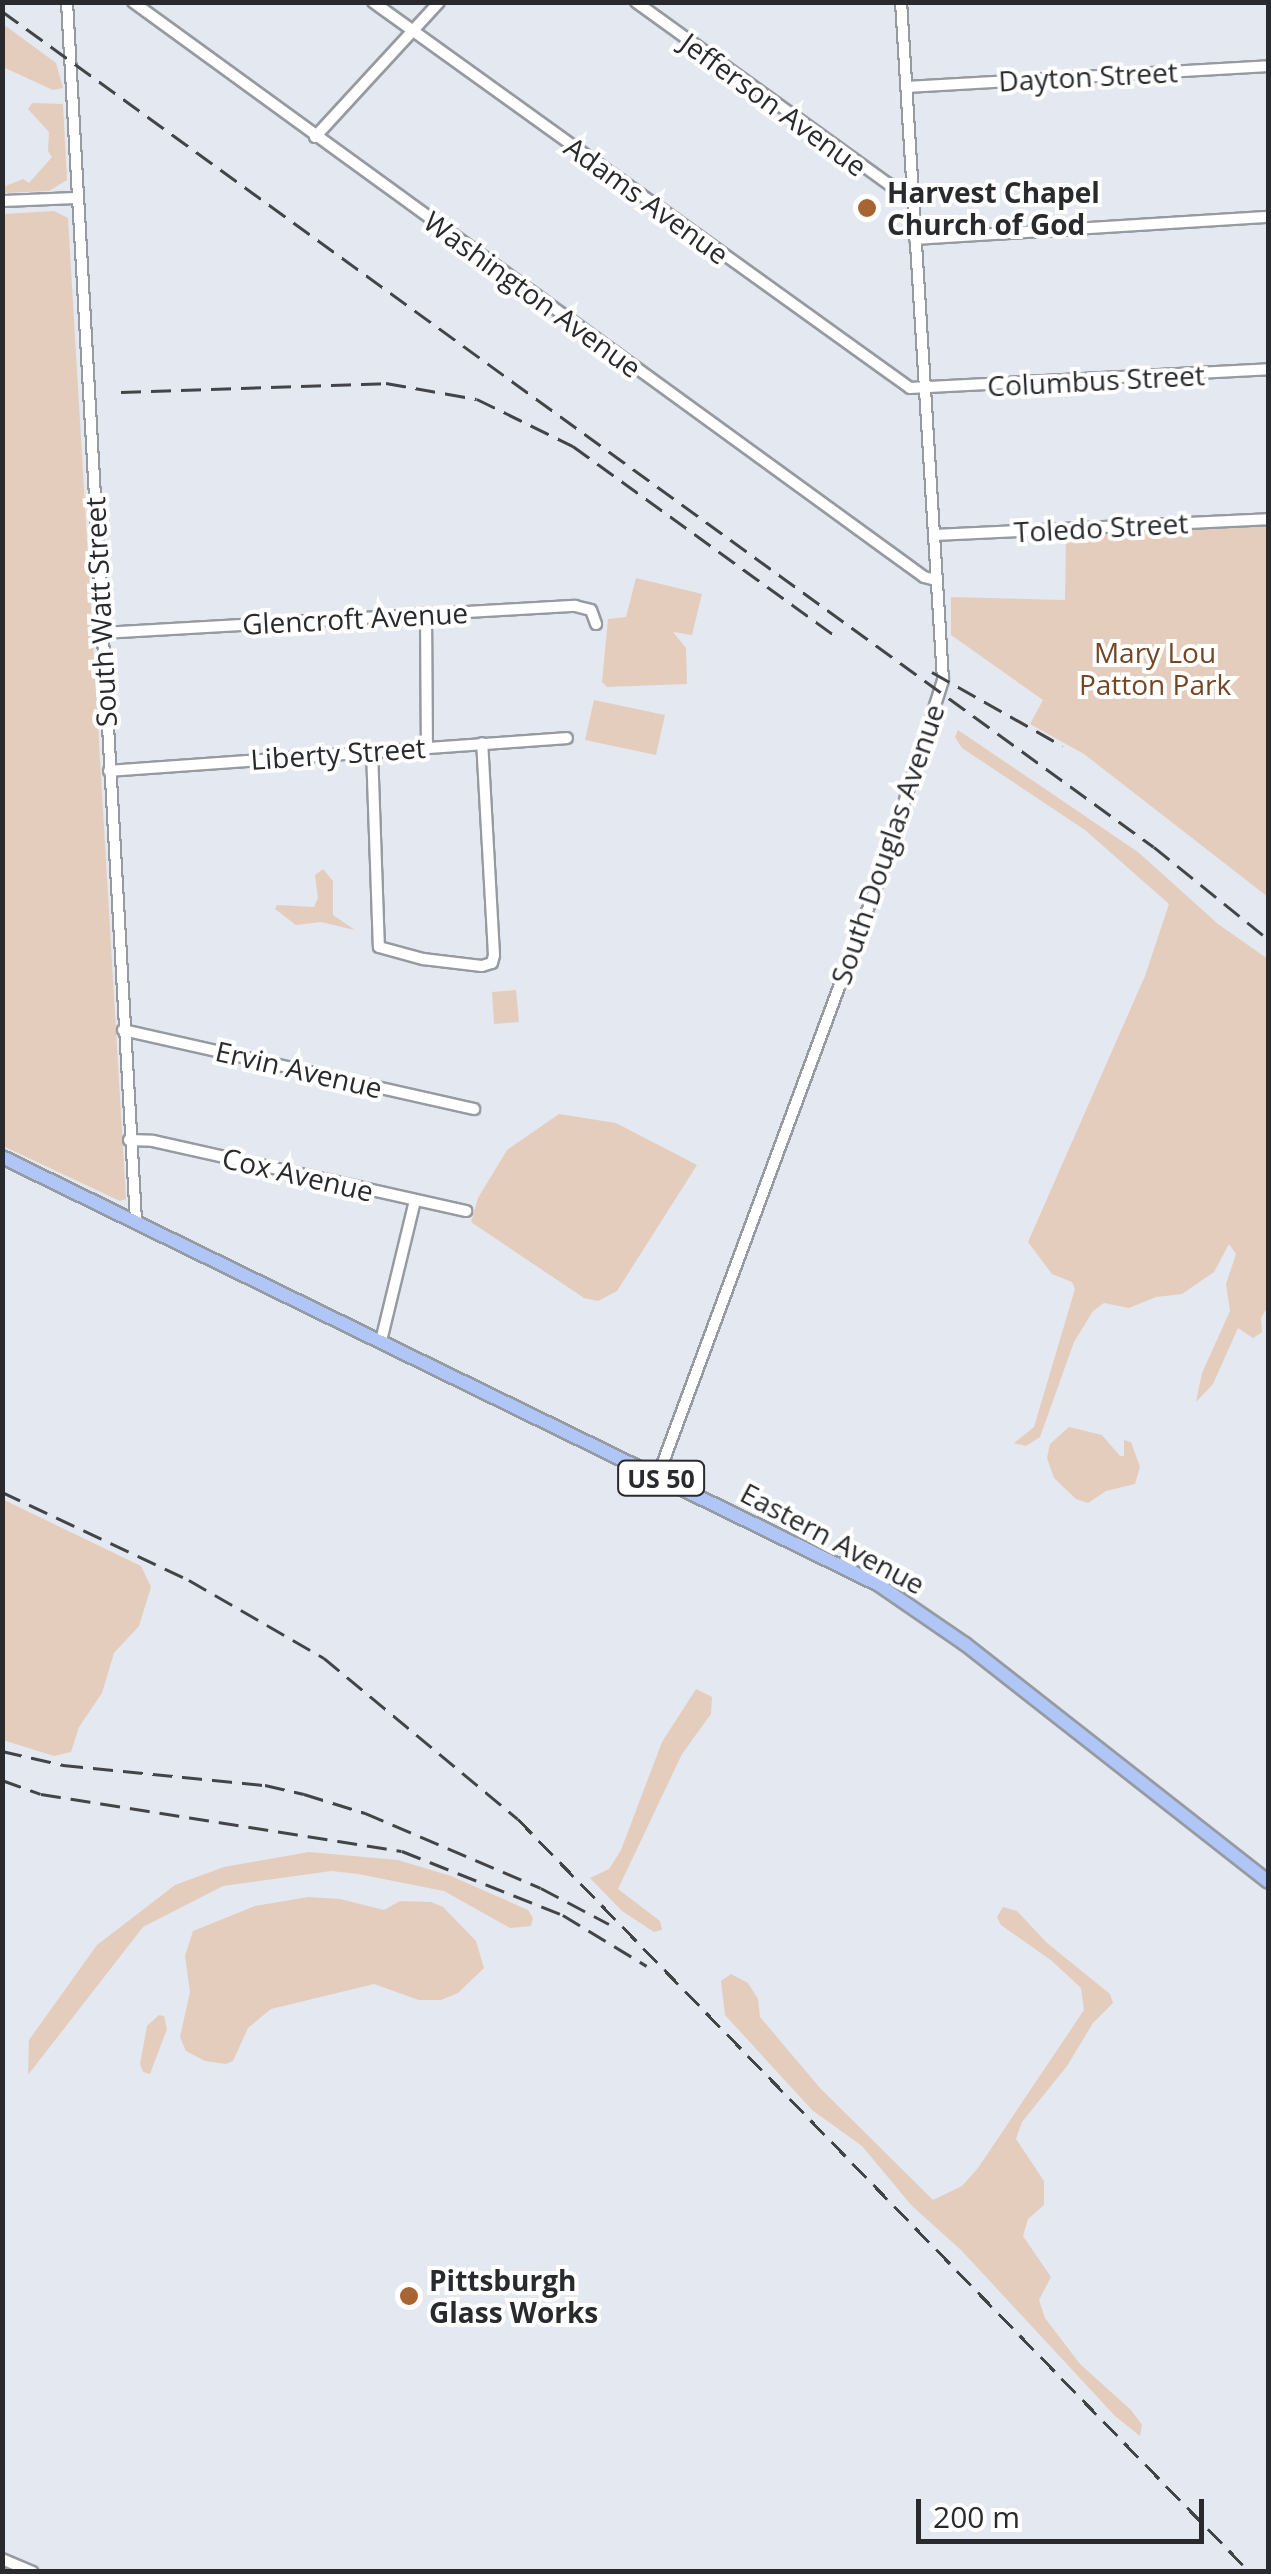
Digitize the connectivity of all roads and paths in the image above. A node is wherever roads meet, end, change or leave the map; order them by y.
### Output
1 (67, 2) edge
2 (133, 2) edge
3 (373, 2) edge
4 (440, 2) edge
5 (636, 2) edge
6 (897, 3) edge
7 (414, 32) junction
8 (1268, 66) edge
9 (907, 87) junction
10 (315, 137) junction
11 (76, 198) junction
12 (2, 201) edge
13 (913, 202) junction
14 (1268, 218) edge
15 (915, 238) junction
16 (1268, 369) edge
17 (924, 390) junction
18 (1268, 519) edge
19 (934, 535) junction
20 (936, 580) junction
21 (426, 614) junction
22 (596, 624) dead end
23 (102, 633) junction
24 (567, 738) dead end
25 (482, 743) junction
26 (427, 747) junction
27 (372, 750) junction
28 (109, 771) junction
29 (123, 1030) junction
30 (474, 1109) dead end
31 (129, 1140) junction
32 (2, 1157) edge
33 (414, 1200) junction
34 (466, 1211) dead end
35 (136, 1220) junction
36 (382, 1340) junction
37 (658, 1476) junction
38 (1268, 1882) edge
39 (2, 2559) edge
40 (32, 2572) edge

1 - 11 street, South Watt Street
2 - 10 street, Washington Avenue
3 - 7 street, Adams Avenue
4 - 7 street
5 - 13 street, Jefferson Avenue
6 - 9 street, South Douglas Avenue
7 - 10 street
7 - 17 street, Adams Avenue
8 - 9 street, Dayton Street
9 - 13 street, South Douglas Avenue
10 - 20 street, Washington Avenue
11 - 12 street
11 - 23 street, South Watt Street
13 - 15 street, South Douglas Avenue
14 - 15 street
15 - 17 street, South Douglas Avenue
16 - 17 street, Columbus Street
17 - 19 street, South Douglas Avenue
18 - 19 street, Toledo Street
19 - 20 street, South Douglas Avenue
20 - 37 street, South Douglas Avenue
21 - 22 street, Glencroft Avenue
21 - 23 street, Glencroft Avenue
21 - 26 street
23 - 28 street, South Watt Street
24 - 25 street, Liberty Street
25 - 26 street, Liberty Street
25 - 27 street
26 - 27 street, Liberty Street
27 - 28 street, Liberty Street
28 - 29 street, South Watt Street
29 - 30 street, Ervin Avenue
29 - 31 street, South Watt Street
31 - 33 street, Cox Avenue
31 - 35 street, South Watt Street
32 - 35 main road, Eastern Avenue / US 50
33 - 34 street, Cox Avenue
33 - 36 street
35 - 36 main road, Eastern Avenue / US 50
36 - 37 main road, Eastern Avenue / US 50
37 - 38 main road, Eastern Avenue / US 50
39 - 40 street

